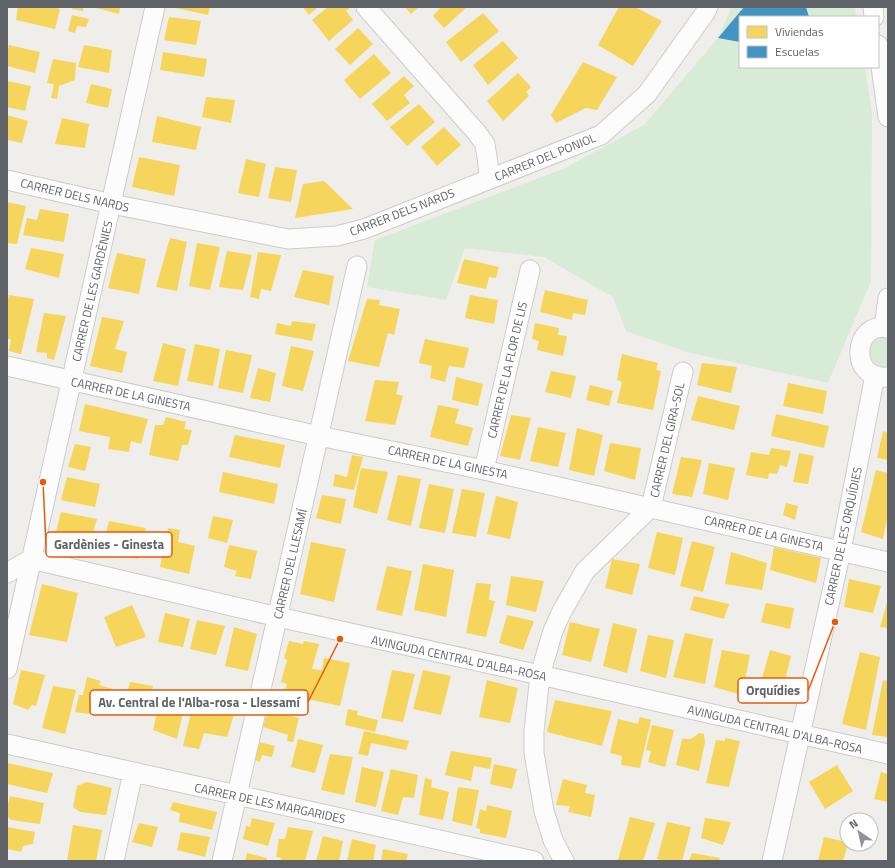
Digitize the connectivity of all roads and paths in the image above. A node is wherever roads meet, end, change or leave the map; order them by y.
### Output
1 (155, 7) edge
2 (366, 7) edge
3 (708, 7) edge
4 (879, 52) edge
5 (888, 117) edge
6 (489, 179) junction
7 (7, 180) edge
8 (112, 204) junction
9 (358, 266) dead end
10 (530, 270) dead end
11 (888, 298) edge
12 (886, 327) edge
13 (7, 366) edge
14 (683, 372) dead end
15 (881, 376) edge
16 (71, 381) junction
17 (319, 436) junction
18 (484, 470) junction
19 (651, 507) junction
20 (841, 551) junction
21 (31, 559) junction
22 (888, 562) edge
23 (7, 573) edge
24 (278, 617) junction
25 (7, 669) edge
26 (540, 675) junction
27 (801, 734) junction
28 (7, 744) edge
29 (888, 754) edge
30 (133, 772) junction
31 (236, 795) junction
32 (114, 861) edge
33 (222, 861) edge
34 (534, 861) edge
35 (564, 861) edge
36 (772, 861) edge

1 - 8 street, CARRER DE LES GARDÈNIES
2 - 6 street
3 - 6 street, CARRER DEL PONIOL
4 - 5 street
6 - 8 street, CARRER DELS NARDS
7 - 8 street, CARRER DELS NARDS
8 - 16 street, CARRER DE LES GARDÈNIES
9 - 17 street, CARRER DEL LLESAMÍ
10 - 18 street, CARRER DE LA FLOR DE LIS
11 - 12 street
12 - 15 street
13 - 16 street, CARRER DE LA GINESTA
14 - 19 street, CARRER DEL GIRA-SOL
15 - 20 street, CARRER DE LES ORQUÍDIES
16 - 17 street, CARRER DE LA GINESTA
16 - 21 street, CARRER DE LES GARDÈNIES
17 - 18 street, CARRER DE LA GINESTA
17 - 24 street, CARRER DEL LLESAMÍ
18 - 19 street, CARRER DE LA GINESTA
19 - 20 street, CARRER DE LA GINESTA
19 - 26 street
20 - 22 street, CARRER DE LA GINESTA
20 - 27 street, CARRER DE LES ORQUÍDIES
21 - 23 street
21 - 24 street, AVINGUDA CENTRAL D'ALBA-ROSA
21 - 25 street, CARRER DE LES GARDÈNIES
24 - 26 street, AVINGUDA CENTRAL D'ALBA-ROSA
24 - 31 street, CARRER DEL LLESAMÍ
26 - 27 street, AVINGUDA CENTRAL D'ALBA-ROSA
26 - 35 street
27 - 29 street, AVINGUDA CENTRAL D'ALBA-ROSA
27 - 36 street, CARRER DE LES ORQUÍDIES
28 - 30 street, CARRER DE LES MARGARIDES
30 - 31 street, CARRER DE LES MARGARIDES
30 - 32 street
31 - 33 street, CARRER DEL LLESAMÍ
31 - 34 street, CARRER DE LES MARGARIDES

